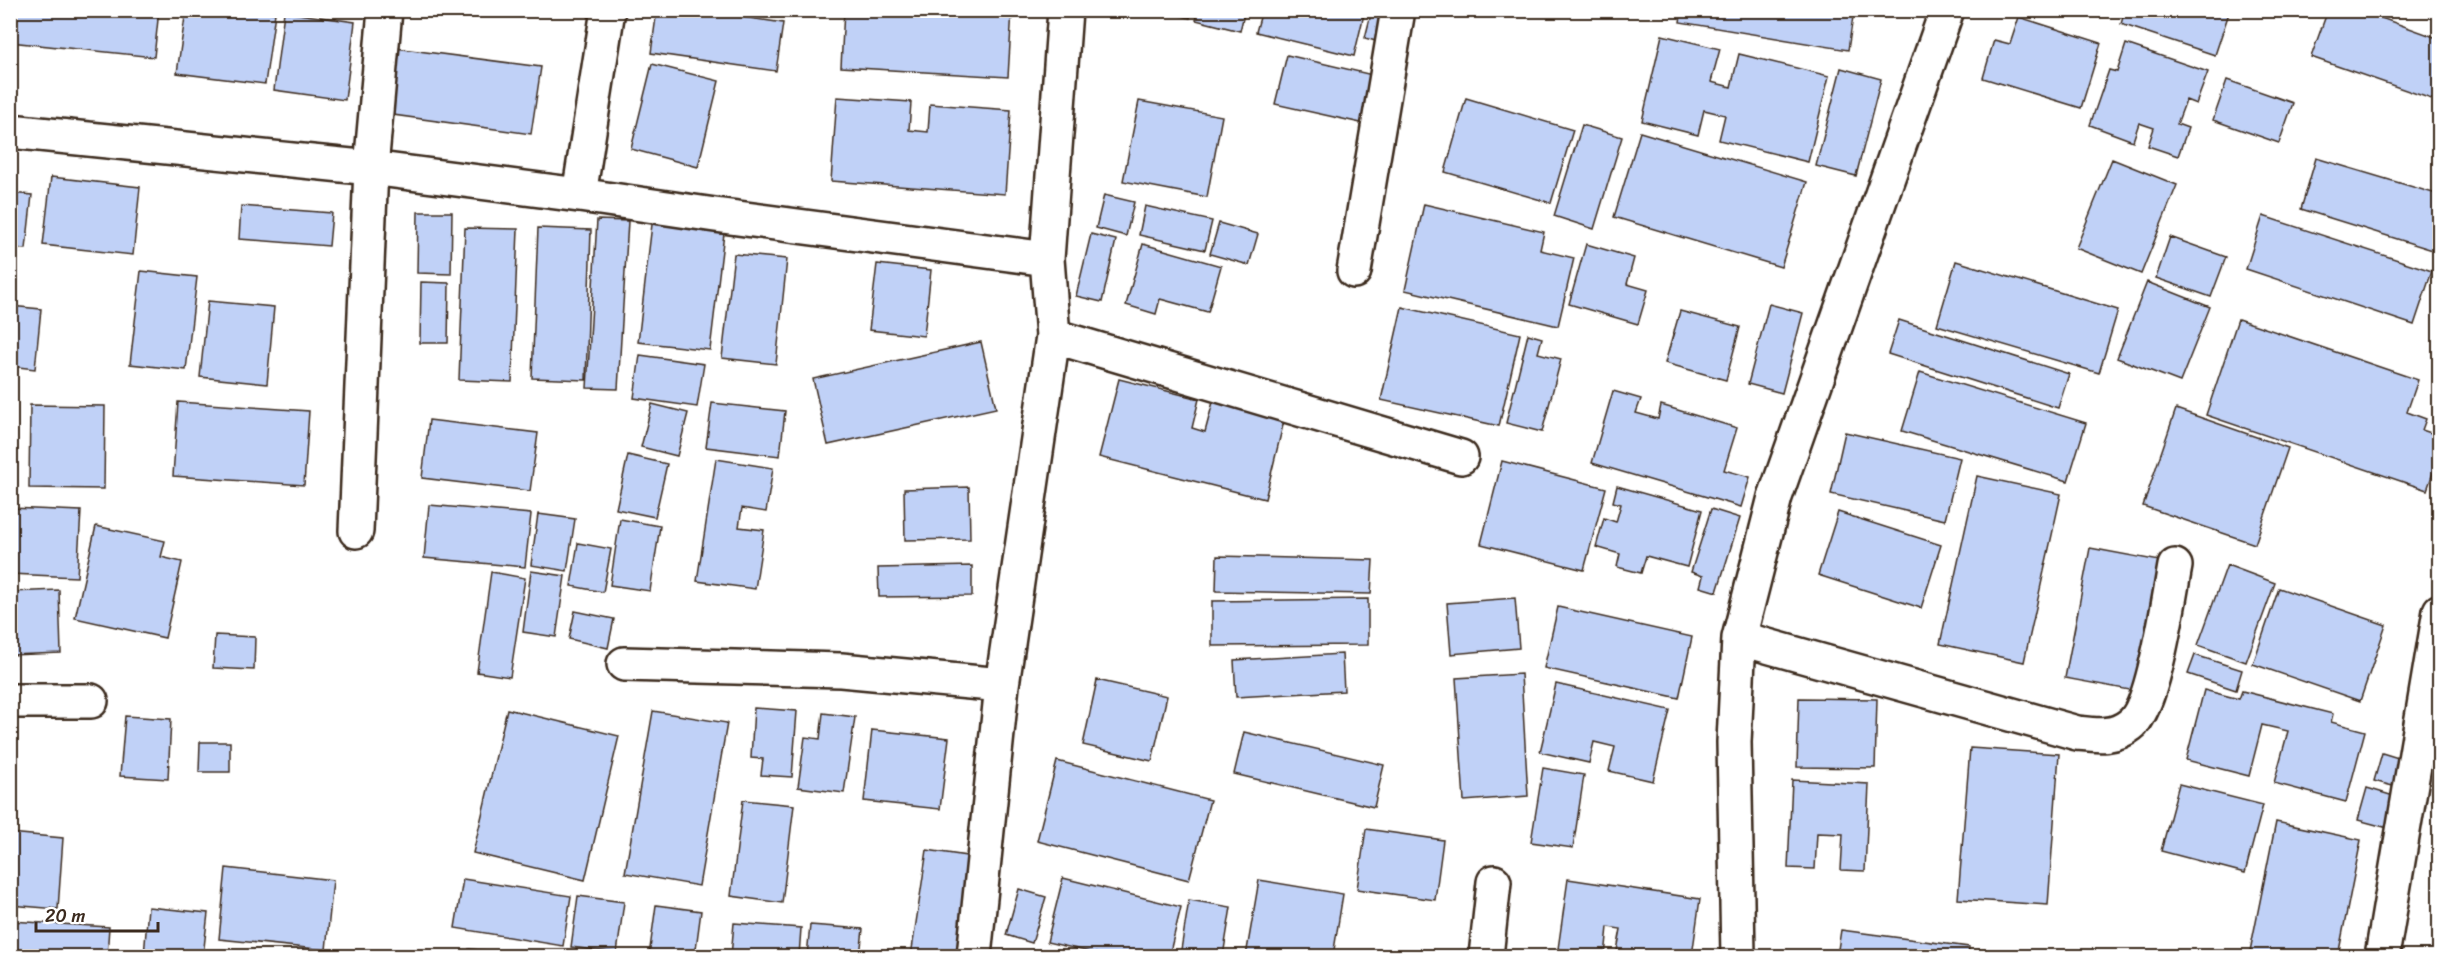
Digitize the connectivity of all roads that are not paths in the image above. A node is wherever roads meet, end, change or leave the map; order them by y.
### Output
1 (386, 10) edge
2 (608, 10) edge
3 (1065, 10) edge
4 (1398, 10) edge
5 (1947, 10) edge
6 (10, 130) edge
7 (371, 168) junction
8 (579, 195) junction
9 (1047, 259) junction
10 (1354, 271) dead end
11 (1053, 336) junction
12 (1461, 457) dead end
13 (356, 531) dead end
14 (2175, 566) dead end
15 (2439, 611) edge
16 (1739, 638) junction
17 (624, 664) dead end
18 (1002, 685) junction
19 (10, 701) edge
20 (91, 701) dead end
21 (2431, 721) edge
22 (1494, 882) dead end
23 (974, 957) edge
24 (1486, 957) edge
25 (1738, 957) edge
26 (2382, 957) edge

1 - 7 street
2 - 8 street
3 - 9 street
4 - 10 street
5 - 16 street
6 - 7 street
7 - 8 street
7 - 13 street
8 - 9 street
9 - 11 street
11 - 12 street
11 - 18 street
14 - 16 street
15 - 21 street
16 - 25 street
17 - 18 street
18 - 23 street
19 - 20 street
21 - 26 street
22 - 24 street

